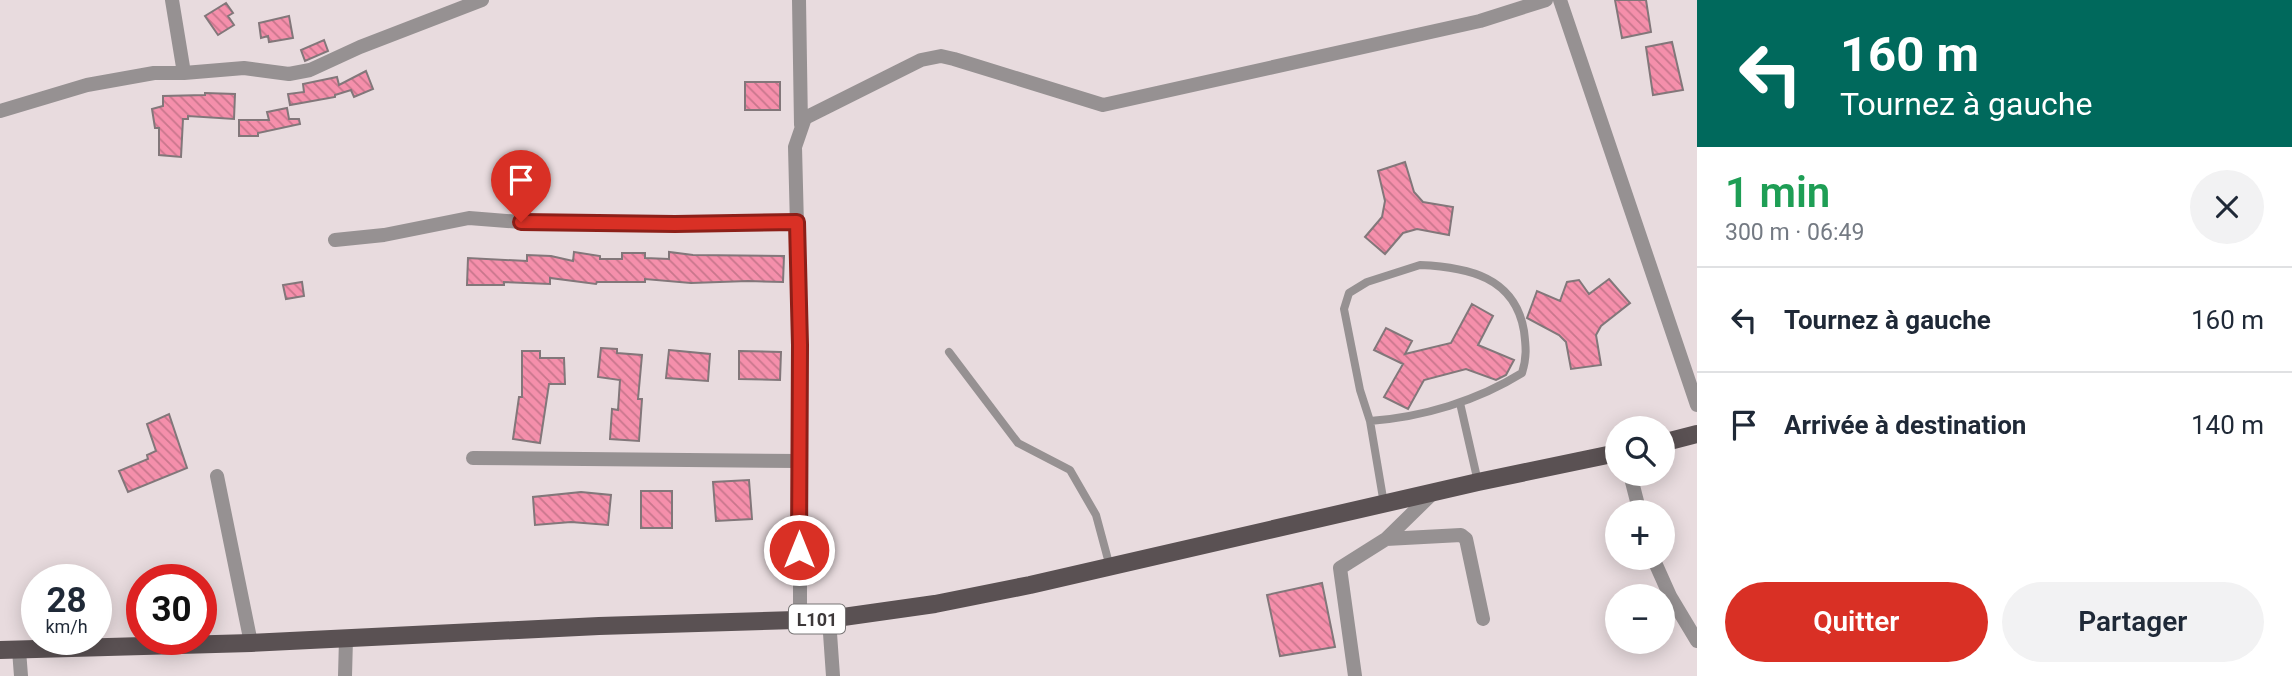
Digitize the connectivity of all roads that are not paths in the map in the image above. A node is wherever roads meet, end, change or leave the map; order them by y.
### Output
1 (172, 0) edge
2 (482, 0) edge
3 (799, 0) edge
4 (1546, 0) edge
5 (1560, 0) edge
6 (184, 73) junction
7 (0, 111) edge
8 (801, 125) junction
9 (797, 222) junction
10 (335, 240) dead end
11 (949, 352) dead end
12 (1460, 403) junction
13 (1697, 405) edge
14 (1370, 421) junction
15 (1697, 434) edge
16 (1675, 440) edge
17 (1605, 456) edge
18 (473, 458) dead end
19 (799, 461) junction
20 (216, 476) dead end
21 (1478, 482) junction
22 (1433, 493) junction
23 (1384, 505) junction
24 (1386, 539) junction
25 (1110, 567) junction
26 (1658, 570) edge
27 (829, 619) junction
28 (800, 620) junction
29 (1483, 620) dead end
30 (346, 639) junction
31 (1697, 641) edge
32 (251, 643) junction
33 (0, 650) edge
34 (19, 650) junction
35 (20, 676) edge
36 (345, 676) edge
37 (833, 676) edge
38 (1355, 676) edge

1 - 6 street
2 - 6 street
3 - 8 street
4 - 8 street
5 - 13 street
6 - 7 street
8 - 9 street
9 - 10 street
9 - 19 street
11 - 25 lane
12 - 14 lane
12 - 14 lane
12 - 21 lane
14 - 23 lane
15 - 16 main road
17 - 21 main road, L101
18 - 19 street
19 - 28 street
20 - 32 street
21 - 22 main road, L101
22 - 23 main road, L101
22 - 24 street
23 - 25 main road, L101
24 - 29 street
24 - 38 street
25 - 27 main road, L101
26 - 31 street
27 - 28 main road, L101
27 - 37 street
28 - 30 main road, L101
30 - 32 main road, L101
30 - 36 street
32 - 34 main road, L101
33 - 34 main road, L101
34 - 35 street

